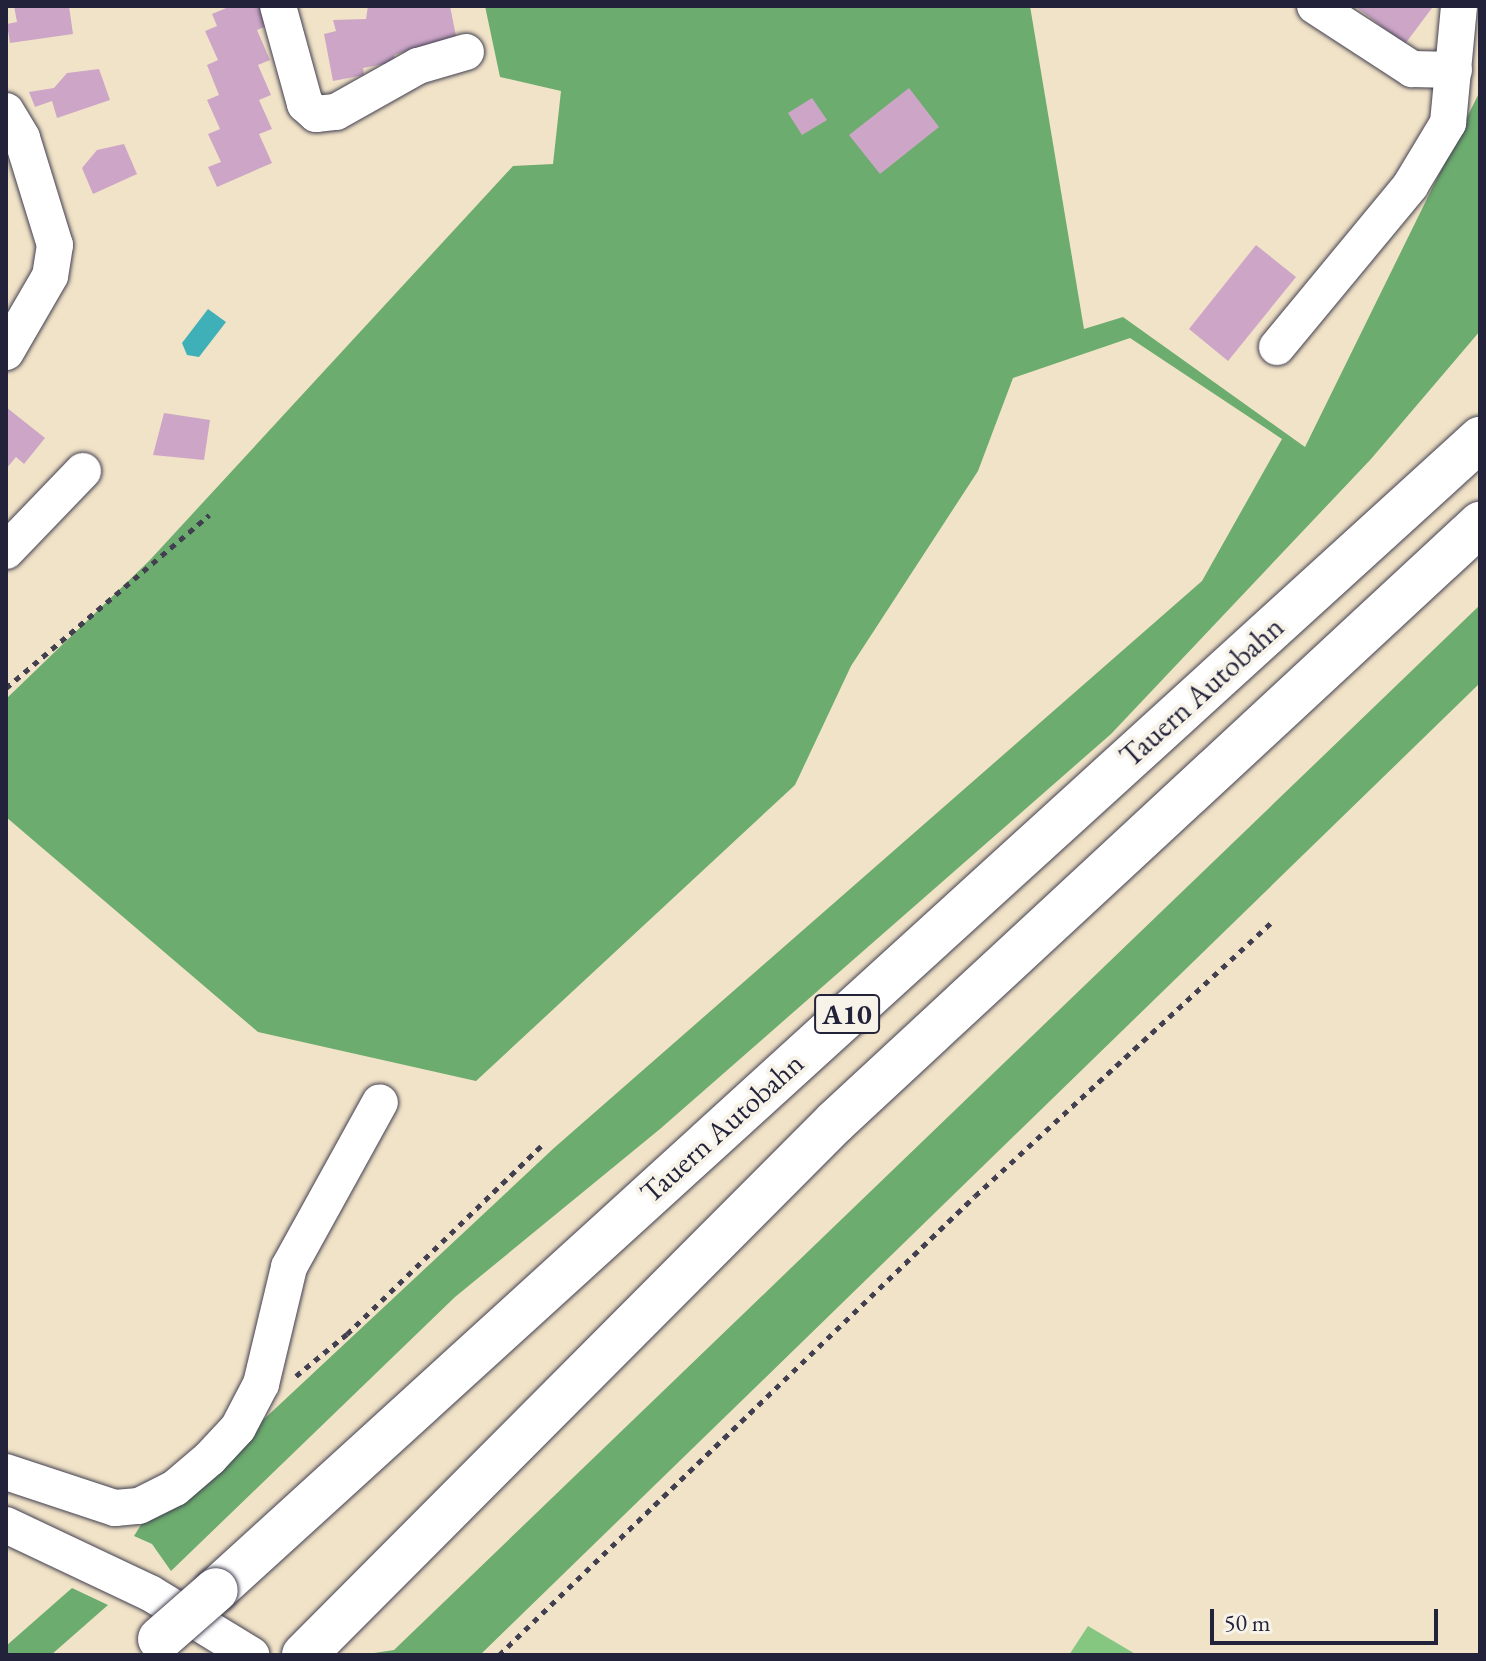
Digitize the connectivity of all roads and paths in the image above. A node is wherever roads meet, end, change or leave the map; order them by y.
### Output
1 (278, 6) edge
2 (1315, 6) edge
3 (1459, 6) edge
4 (466, 52) dead end
5 (1454, 70) junction
6 (6, 111) edge
7 (1277, 347) dead end
8 (6, 352) edge
9 (1480, 439) edge
10 (83, 471) dead end
11 (209, 515) dead end
12 (1480, 524) edge
13 (6, 551) edge
14 (6, 688) edge
15 (1271, 923) dead end
16 (380, 1102) dead end
17 (542, 1145) dead end
18 (246, 1412) junction
19 (6, 1472) edge
20 (6, 1525) edge
21 (151, 1647) edge
22 (305, 1653) edge
23 (251, 1655) edge
24 (499, 1655) edge

1 - 4 street
2 - 5 street
3 - 5 street
5 - 7 street
6 - 8 street
9 - 21 highway, Tauern Autobahn / A10, bridge
10 - 13 street
11 - 14 path
12 - 22 highway, A10
15 - 24 path
16 - 18 street
17 - 18 path
18 - 19 street
20 - 23 street

